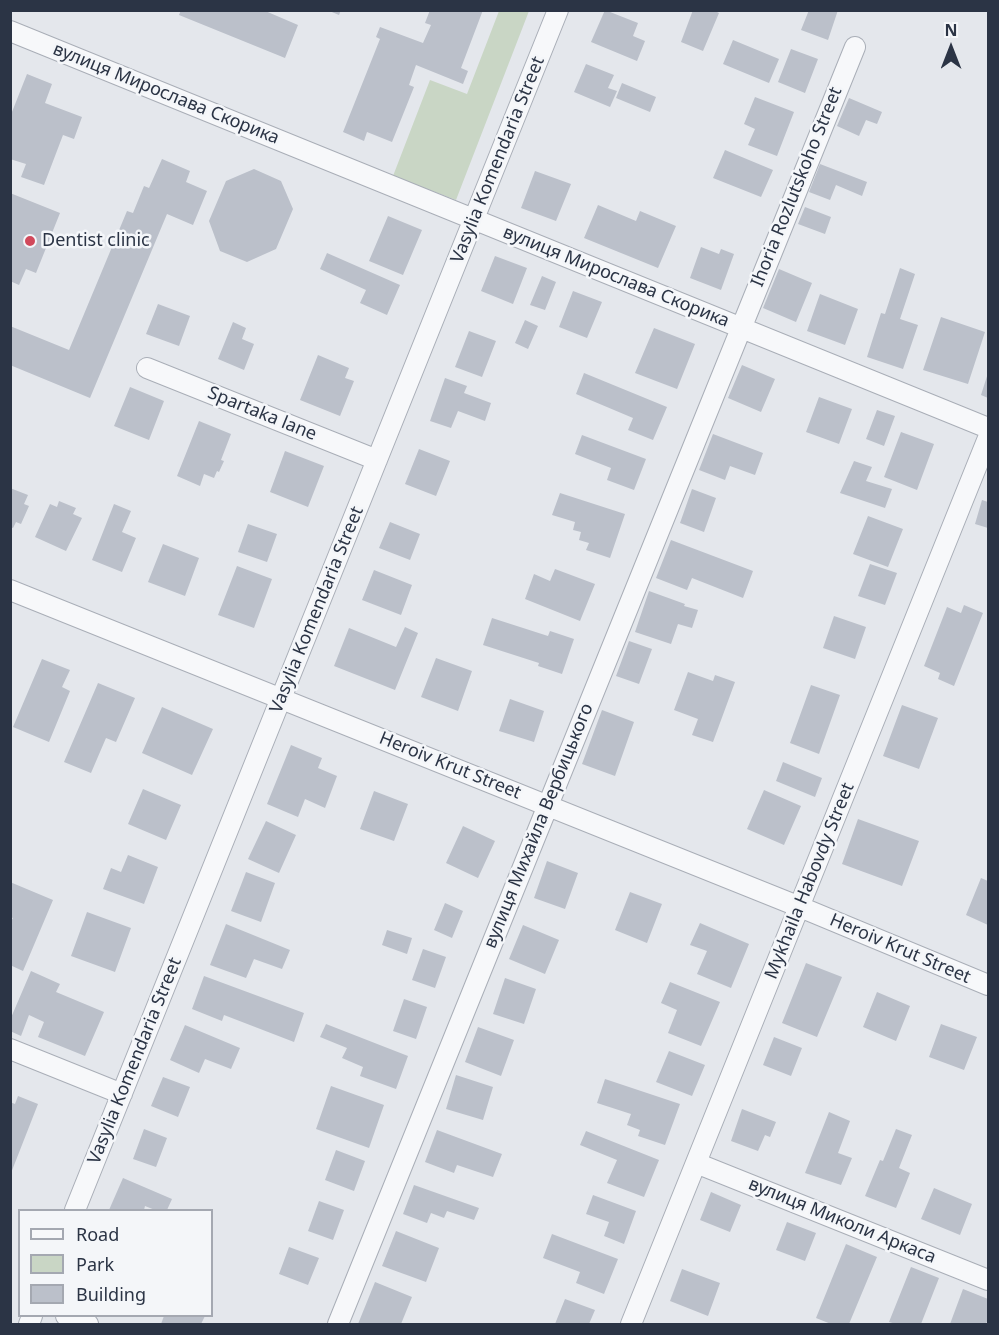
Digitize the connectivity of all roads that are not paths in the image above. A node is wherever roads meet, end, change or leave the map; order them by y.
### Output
1 (558, 10) edge
2 (10, 31) edge
3 (855, 47) dead end
4 (474, 220) junction
5 (740, 327) junction
6 (147, 368) dead end
7 (988, 428) edge
8 (988, 438) edge
9 (377, 460) junction
10 (10, 590) edge
11 (281, 699) junction
12 (547, 806) junction
13 (800, 907) junction
14 (988, 985) edge
15 (10, 1049) edge
16 (122, 1094) junction
17 (696, 1163) junction
18 (75, 1209) edge
19 (988, 1280) edge
20 (69, 1317) edge
21 (88, 1324) edge
22 (338, 1324) edge
23 (631, 1324) edge

1 - 4 street, Vasylia Komendaria Street
2 - 4 street, вулиця Мирослава Скорика
3 - 5 street, Ihoria Rozlutskoho Street
4 - 5 street, вулиця Мирослава Скорика
4 - 9 street, Vasylia Komendaria Street
5 - 7 street, вулиця Мирослава Скорика
5 - 12 street, вулиця Михайла Вербицького
6 - 9 street, Spartaka lane
8 - 13 street, Mykhaila Habovdy Street
9 - 11 street, Vasylia Komendaria Street
10 - 11 street, Heroiv Krut Street
11 - 12 street, Heroiv Krut Street
11 - 16 street, Vasylia Komendaria Street
12 - 13 street, Heroiv Krut Street
12 - 22 street, вулиця Михайла Вербицького
13 - 14 street, Heroiv Krut Street
13 - 17 street, Mykhaila Habovdy Street
15 - 16 street
16 - 18 street, Vasylia Komendaria Street
17 - 19 street, вулиця Миколи Аркаса
17 - 23 street, Mykhaila Habovdy Street
20 - 21 street

